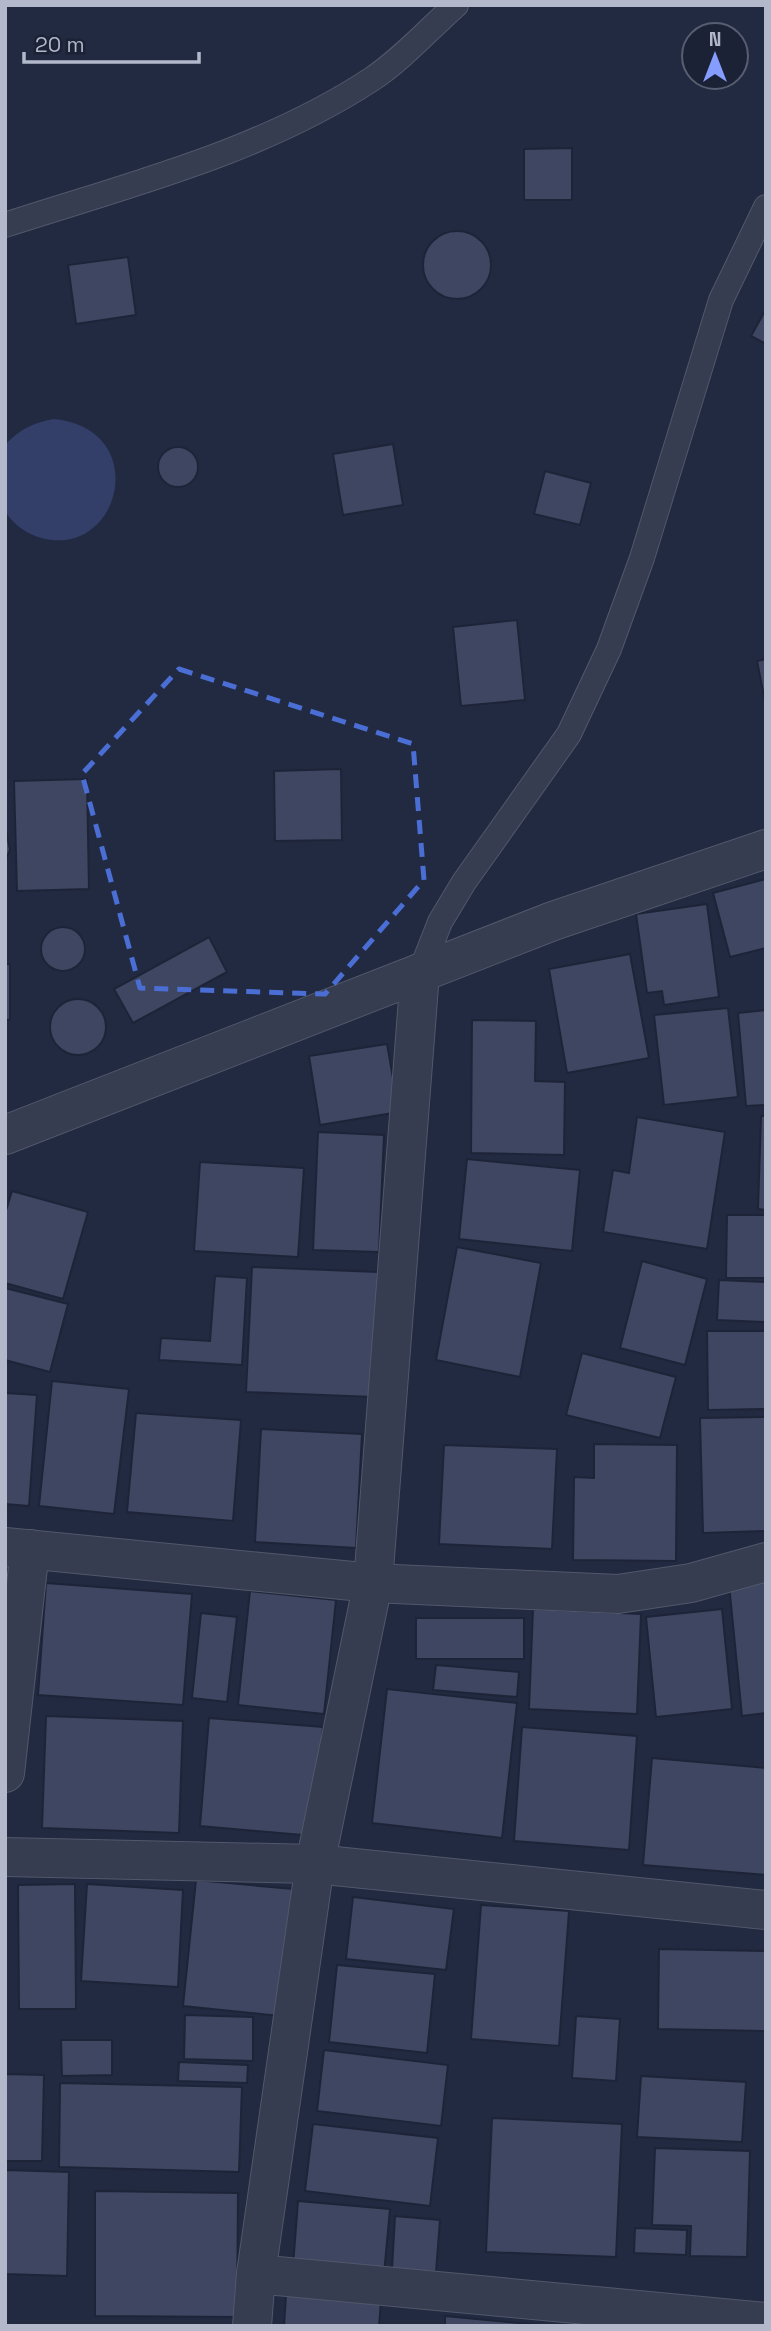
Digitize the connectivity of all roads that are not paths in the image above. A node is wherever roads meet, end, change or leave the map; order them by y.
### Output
1 (456, 5) edge
2 (766, 207) edge
3 (5, 225) edge
4 (766, 849) edge
5 (420, 973) junction
6 (5, 1135) edge
7 (18, 1548) edge
8 (766, 1562) edge
9 (373, 1583) junction
10 (5, 1773) edge
11 (5, 1857) edge
12 (315, 1864) junction
13 (766, 1910) edge
14 (256, 2274) junction
15 (766, 2322) edge
16 (252, 2326) edge

1 - 3 lane
2 - 5 lane
4 - 5 street
5 - 6 street
5 - 9 street
7 - 9 street
7 - 10 street
8 - 9 street
9 - 12 street
11 - 12 street
12 - 13 street
12 - 14 street
14 - 15 street
14 - 16 street

